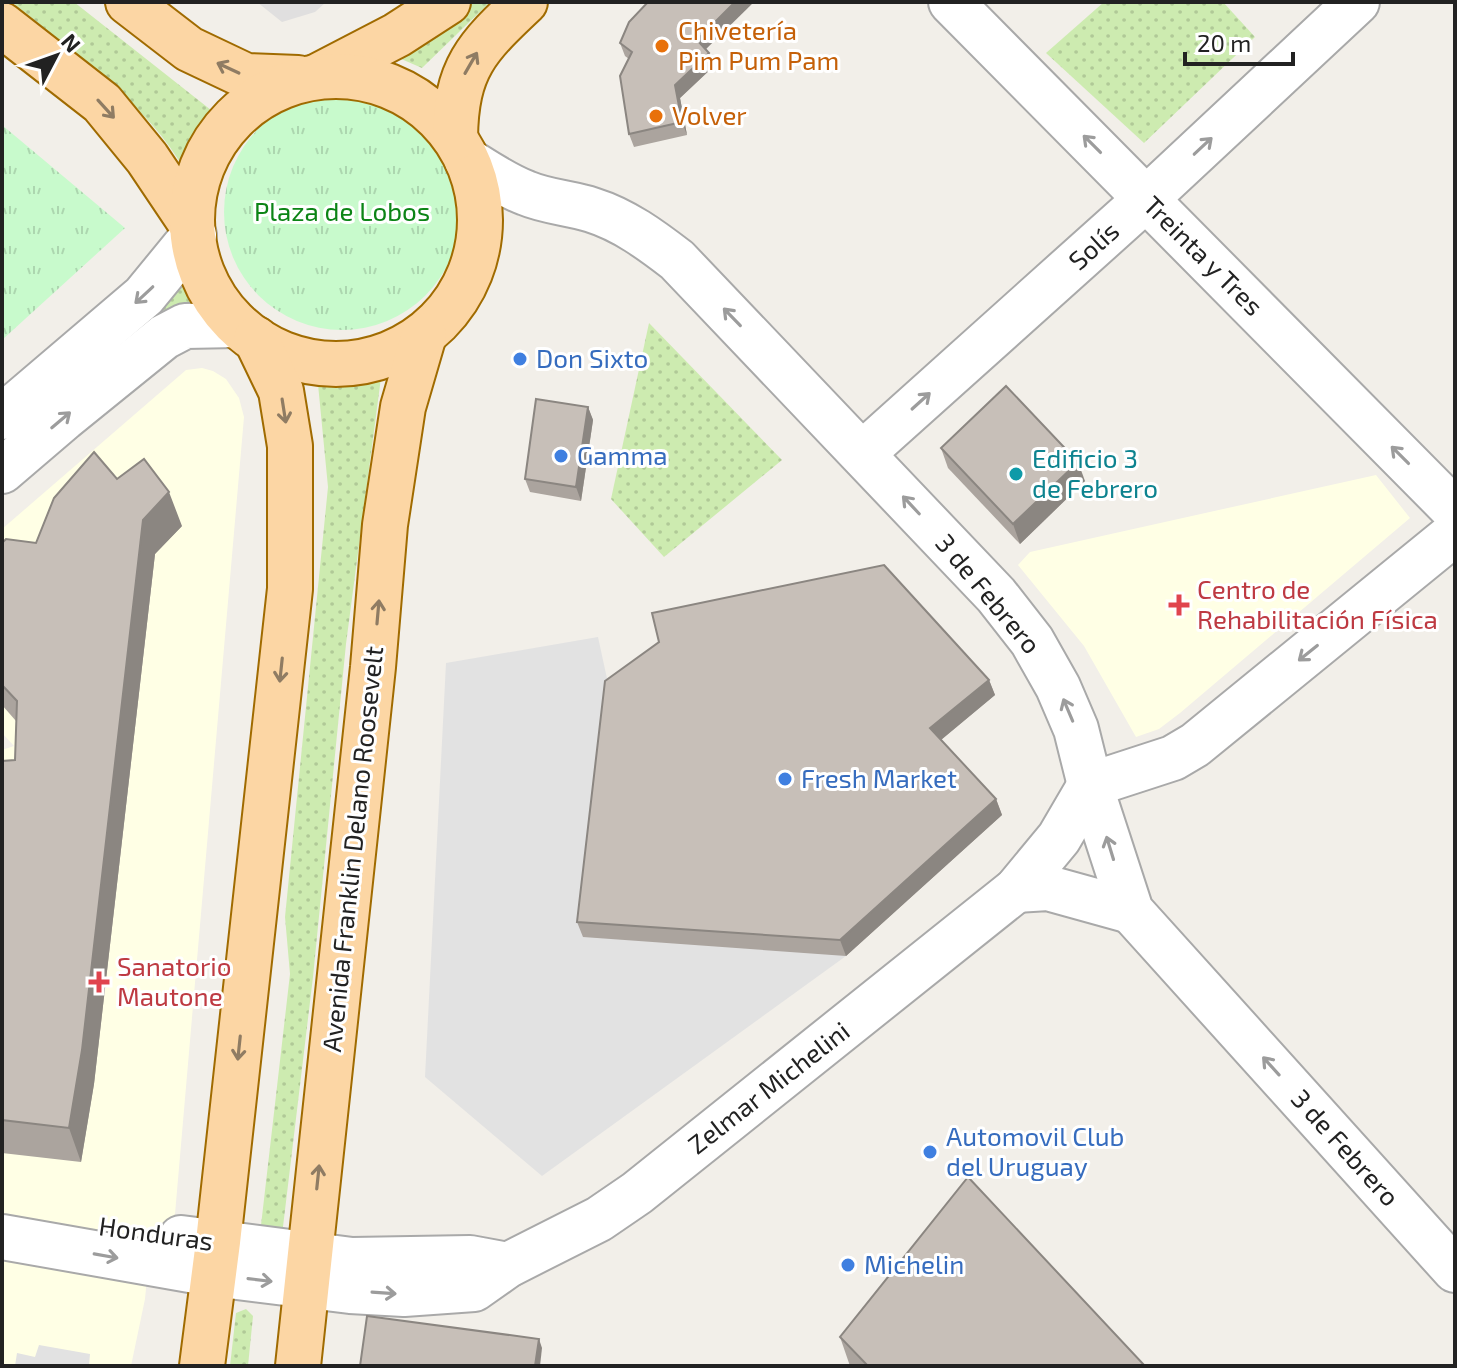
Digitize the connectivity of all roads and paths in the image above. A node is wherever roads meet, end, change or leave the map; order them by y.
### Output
1 (128, 2) edge
2 (448, 2) edge
3 (525, 2) edge
4 (951, 2) edge
5 (1357, 2) edge
6 (2, 25) edge
7 (310, 78) junction
8 (461, 149) junction
9 (1146, 199) junction
10 (193, 230) junction
11 (246, 332) junction
12 (424, 335) junction
13 (2, 417) edge
14 (863, 453) junction
15 (2, 471) edge
16 (1455, 511) edge
17 (1455, 533) edge
18 (1090, 785) junction
19 (1016, 890) junction
20 (1131, 911) junction
21 (2, 1213) edge
22 (2, 1237) edge
23 (216, 1258) junction
24 (308, 1270) junction
25 (1455, 1270) edge
26 (202, 1366) edge
27 (298, 1366) edge

7 -> 1 main road
2 - 7 main road
8 -> 3 main road
9 -> 4 street, Treinta y Tres
9 -> 5 street, Solís
6 -> 10 main road
7 - 8 main road
7 - 10 main road
8 - 12 main road
14 -> 8 street, 3 de Febrero
14 -> 9 street, Solís
16 -> 9 street, Treinta y Tres
10 - 11 main road
10 -> 13 street
11 - 12 main road
15 -> 11 street
11 -> 23 main road
24 -> 12 main road, Avenida Franklin Delano Roosevelt
18 -> 14 street, 3 de Febrero
17 -> 18 street
18 - 19 street, Zelmar Michelini
20 -> 18 street, 3 de Febrero
19 - 20 street
19 - 24 street, Zelmar Michelini
25 -> 20 street, 3 de Febrero
21 - 23 street, Honduras
22 -> 23 street, Honduras
23 - 24 street, Honduras
23 - 26 main road
24 - 27 main road, Avenida Franklin Delano Roosevelt

